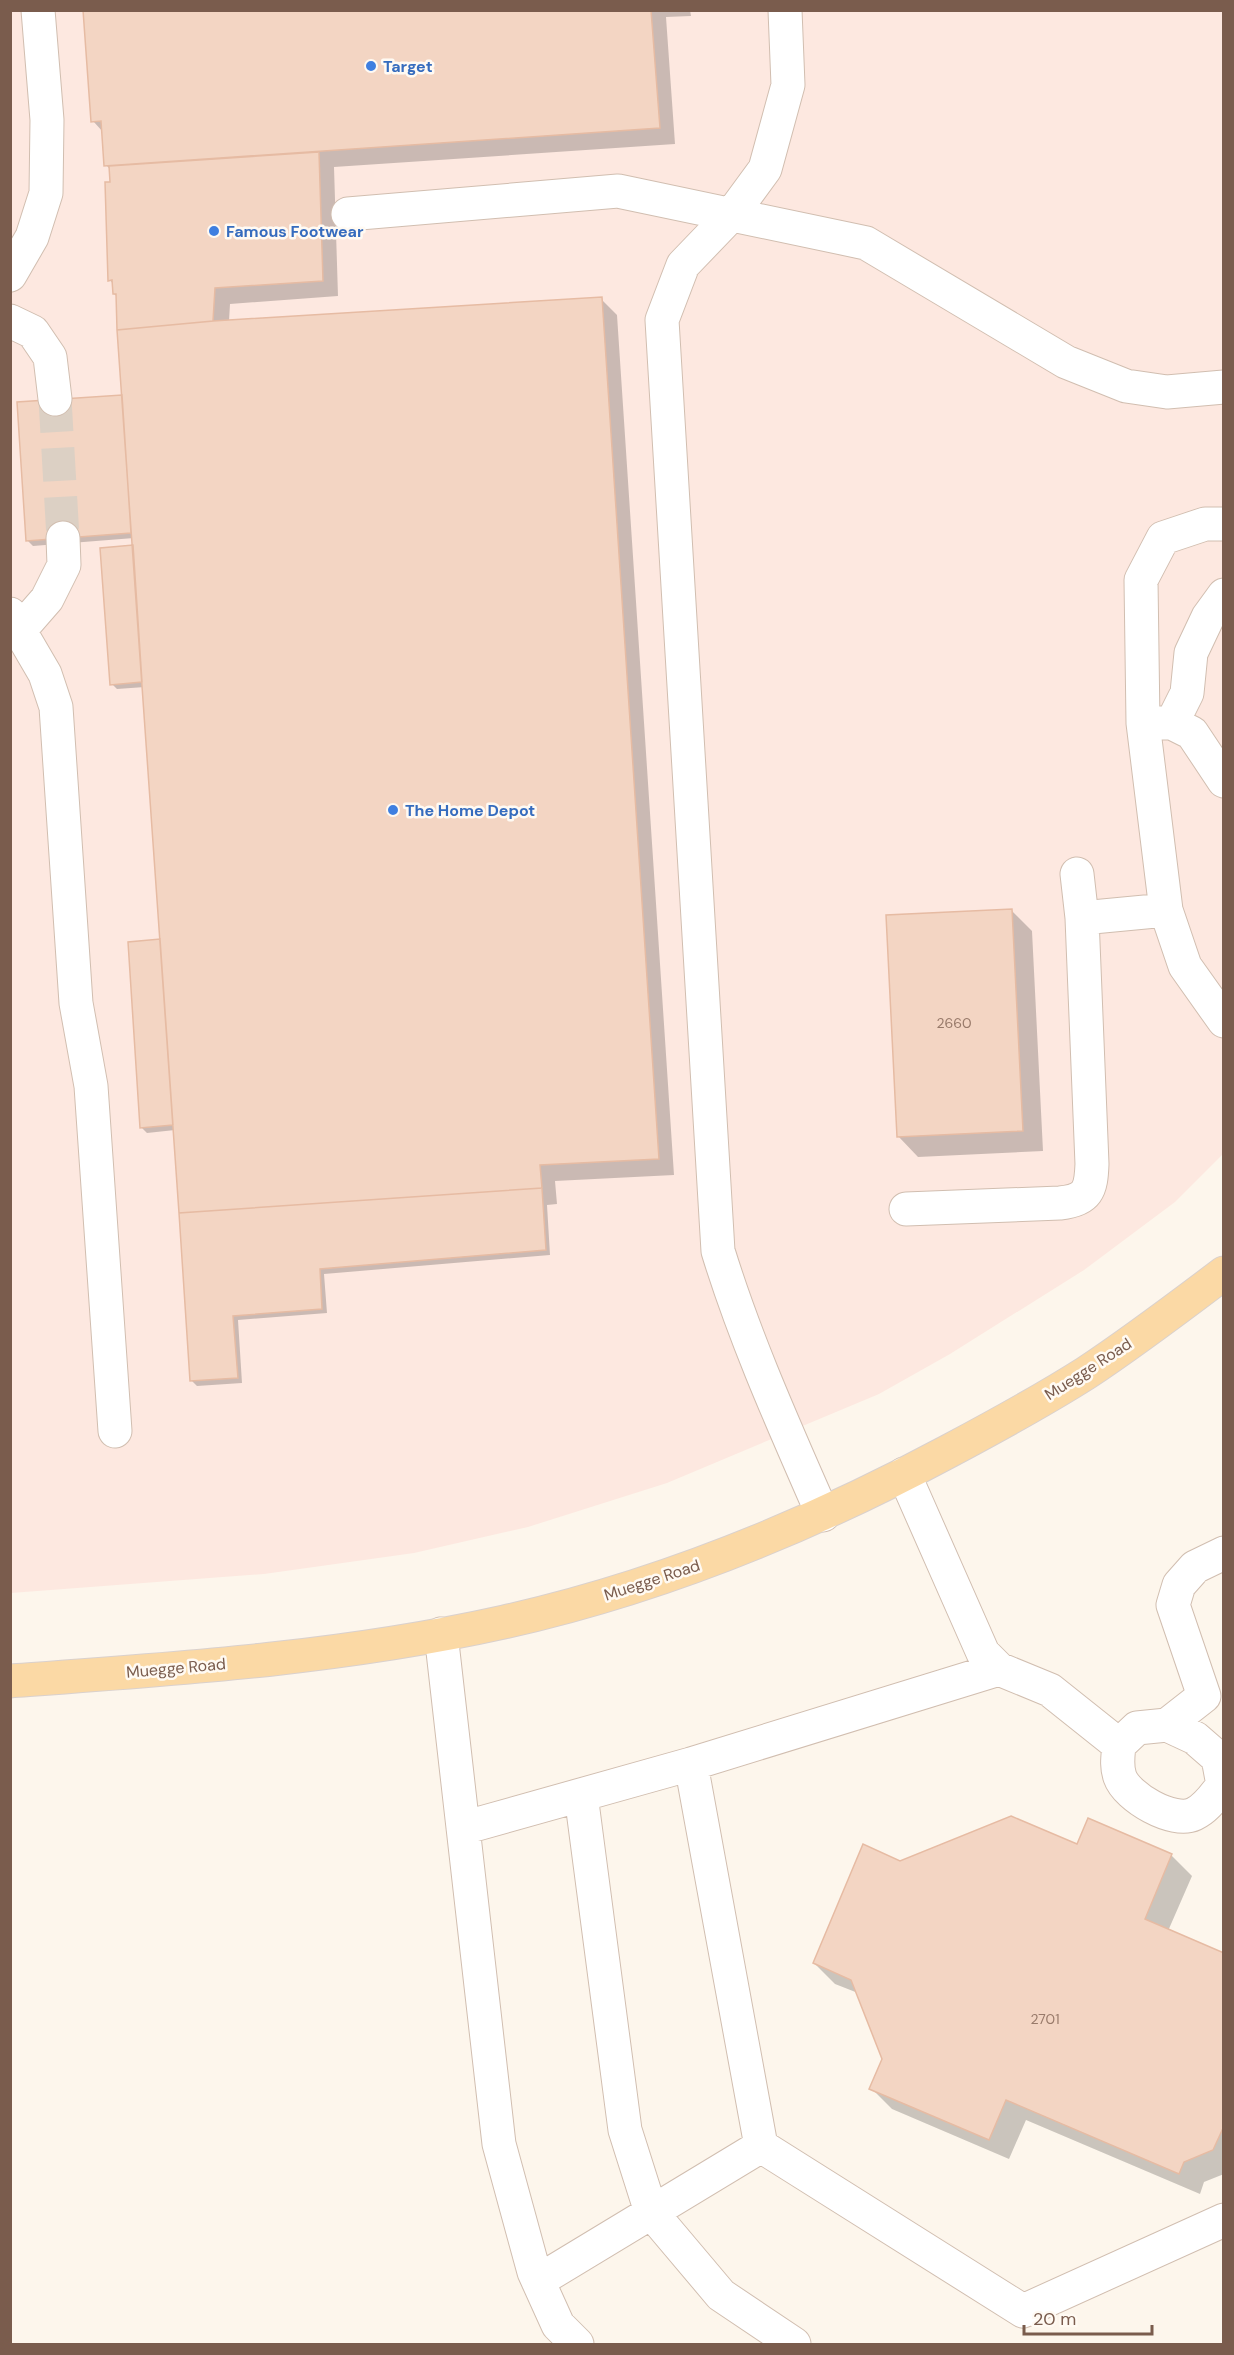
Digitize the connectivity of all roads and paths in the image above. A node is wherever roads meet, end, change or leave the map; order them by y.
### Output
1 (38, 10) edge
2 (785, 10) edge
3 (348, 214) dead end
4 (732, 214) junction
5 (10, 275) edge
6 (10, 321) edge
7 (1224, 387) edge
8 (56, 399) tunnel mouth
9 (1224, 524) edge
10 (63, 538) tunnel mouth
11 (1224, 595) edge
12 (15, 622) edge
13 (1157, 723) junction
14 (1224, 781) edge
15 (1077, 874) dead end
16 (1166, 910) junction
17 (1082, 918) junction
18 (1221, 1011) edge
19 (906, 1209) dead end
20 (1224, 1273) edge
21 (115, 1431) dead end
22 (904, 1474) junction
23 (823, 1515) junction
24 (1224, 1553) edge
25 (441, 1634) junction
26 (999, 1669) junction
27 (10, 1681) edge
28 (1214, 1691) edge
29 (1167, 1725) junction
30 (1119, 1745) junction
31 (691, 1764) junction
32 (1223, 1785) edge
33 (581, 1795) junction
34 (463, 1828) junction
35 (761, 2146) junction
36 (651, 2212) junction
37 (1224, 2220) edge
38 (538, 2281) junction
39 (577, 2344) edge
40 (794, 2344) edge

1 - 5 lane
2 - 4 lane
3 - 4 lane
4 - 7 lane
4 - 23 lane
6 - 8 lane
9 - 13 lane
10 - 12 lane
11 - 13 lane
12 - 21 lane
13 - 14 lane
13 - 16 lane
15 - 17 lane
16 - 17 lane
16 - 18 lane
17 - 19 lane
20 - 22 main road, Muegge Road
22 - 23 main road, Muegge Road
22 - 26 lane
23 - 25 main road, Muegge Road
24 - 28 lane
25 - 27 main road, Muegge Road
25 - 34 lane
26 - 30 lane
26 - 31 lane
28 - 29 lane
29 - 30 lane
29 - 32 lane
30 - 32 lane
31 - 33 lane
31 - 35 lane
33 - 34 lane
33 - 36 lane
34 - 38 lane
35 - 36 lane
35 - 37 lane
36 - 38 lane
36 - 40 lane
38 - 39 lane

